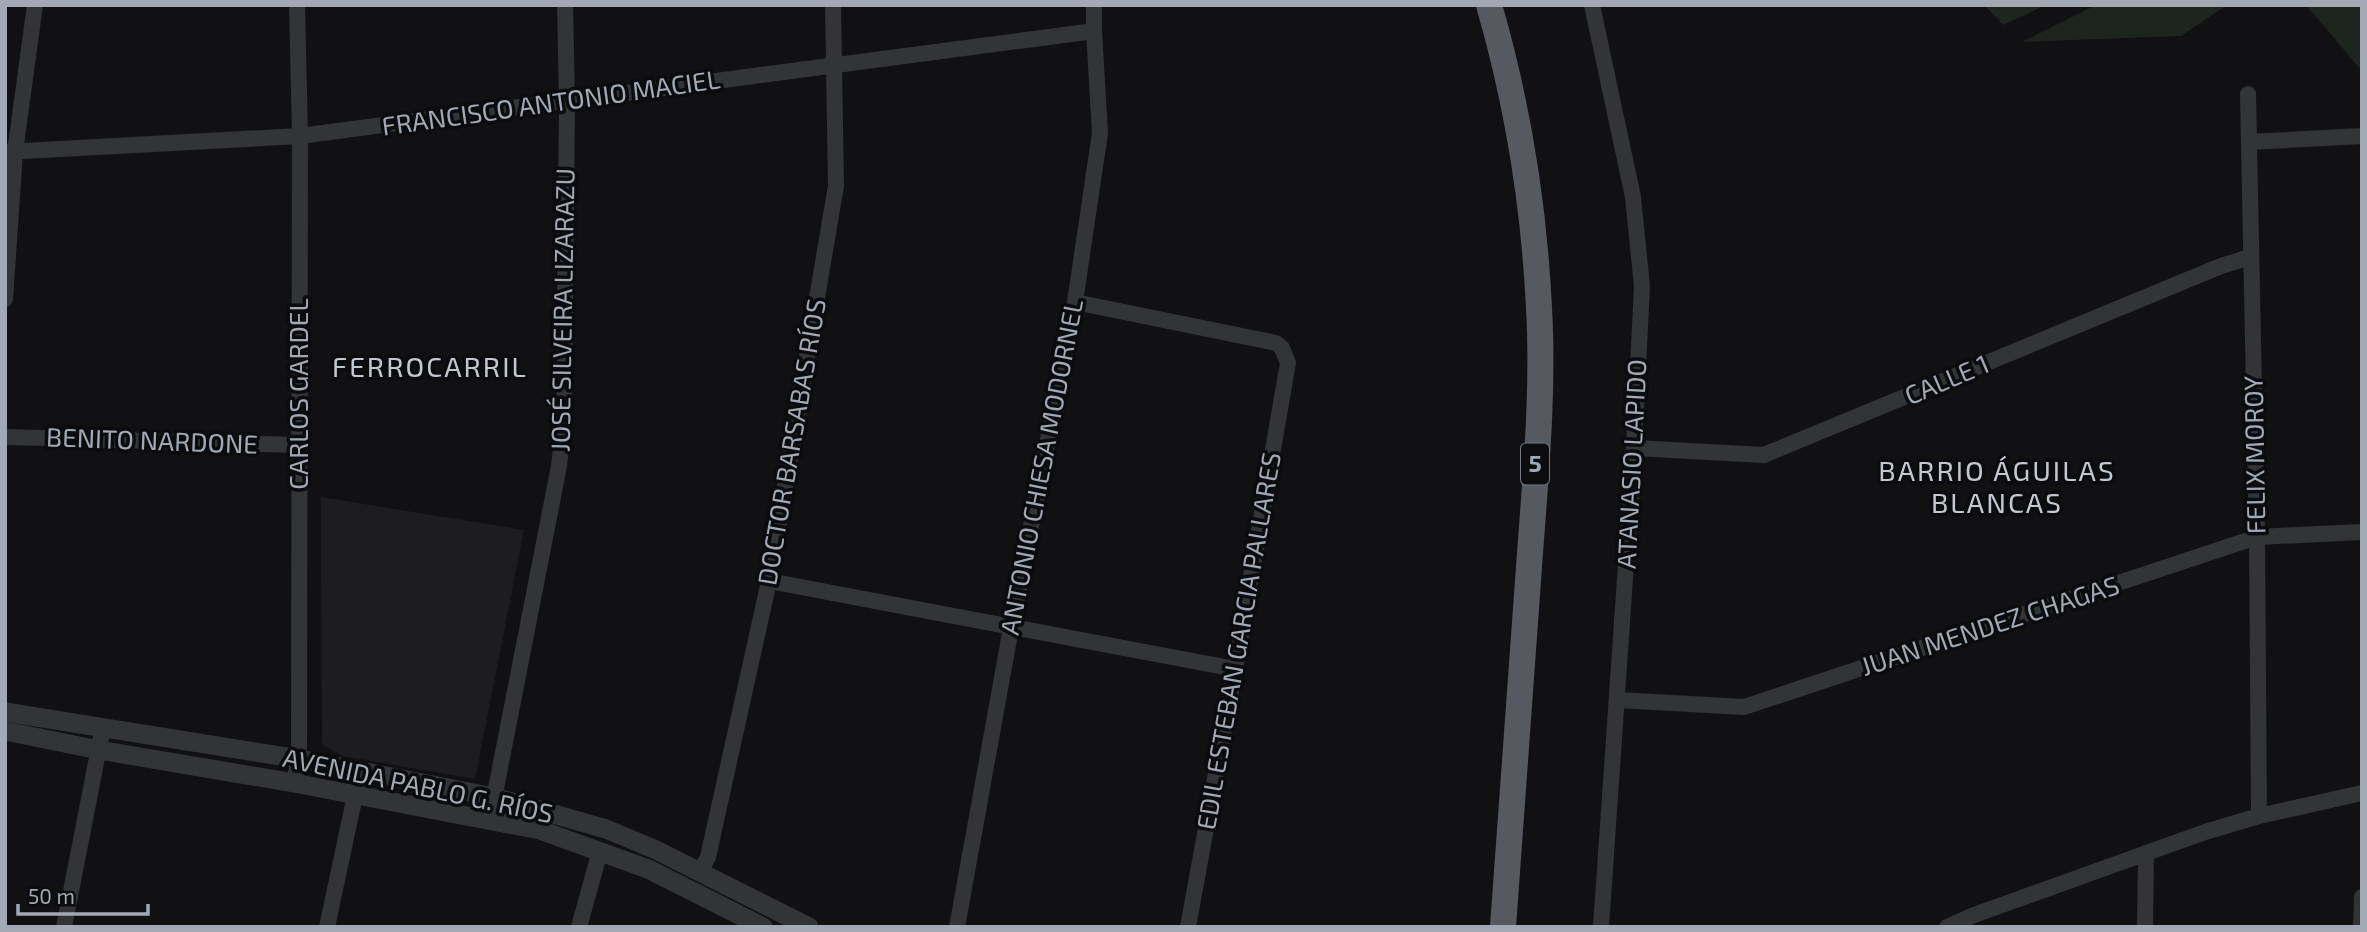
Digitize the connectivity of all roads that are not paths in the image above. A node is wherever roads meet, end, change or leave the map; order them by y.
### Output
1 (35, 5) edge
2 (297, 5) edge
3 (565, 5) edge
4 (833, 5) edge
5 (1094, 5) edge
6 (1489, 5) edge
7 (1592, 5) edge
8 (1094, 31) junction
9 (834, 65) junction
10 (2248, 94) dead end
11 (567, 102) junction
12 (300, 136) junction
13 (2362, 136) edge
14 (2249, 142) junction
15 (10, 152) edge
16 (2250, 257) junction
17 (5, 299) edge
18 (1075, 302) junction
19 (5, 436) edge
20 (299, 445) junction
21 (1634, 448) junction
22 (2362, 532) edge
23 (2257, 537) junction
24 (769, 581) junction
25 (1011, 628) junction
26 (1235, 669) junction
27 (1618, 701) junction
28 (5, 712) edge
29 (103, 727) junction
30 (5, 731) edge
31 (99, 750) junction
32 (299, 759) junction
33 (360, 772) junction
34 (294, 783) junction
35 (2362, 793) edge
36 (356, 795) junction
37 (494, 797) junction
38 (2259, 816) junction
39 (490, 819) junction
40 (600, 851) junction
41 (2146, 853) junction
42 (700, 872) junction
43 (2362, 897) edge
44 (64, 927) edge
45 (327, 927) edge
46 (579, 927) edge
47 (763, 927) edge
48 (809, 927) edge
49 (957, 927) edge
50 (1188, 927) edge
51 (1503, 927) edge
52 (1601, 927) edge
53 (1947, 927) edge
54 (2145, 927) edge
55 (2361, 927) edge

1 - 15 street
2 - 12 street, CARLOS GARDEL
3 - 11 street, JOSÉ SILVEIRA LIZARAZU
4 - 9 street, DOCTOR BARSABAS RÍOS
5 - 8 street, ANTONIO CHIESA MODORNEL
6 - 51 highway, 5
7 - 21 street, ATANASIO LAPIDO
8 - 9 street, FRANCISCO ANTONIO MACIEL
8 - 18 street, ANTONIO CHIESA MODORNEL
9 - 11 street, FRANCISCO ANTONIO MACIEL
9 - 24 street, DOCTOR BARSABAS RÍOS
10 - 14 street, FELIX MOROY
11 - 12 street, FRANCISCO ANTONIO MACIEL
11 - 37 street, JOSÉ SILVEIRA LIZARAZU
12 - 15 street, FRANCISCO ANTONIO MACIEL
12 - 20 street, CARLOS GARDEL
13 - 14 street
14 - 16 street, FELIX MOROY
15 - 17 street
16 - 21 street, CALLE 1
16 - 23 street, FELIX MOROY
18 - 25 street, ANTONIO CHIESA MODORNEL
18 - 26 street, EDIL ESTEBAN GARCIA PALLARES
19 - 20 street, BENITO NARDONE
20 - 32 street, CARLOS GARDEL
21 - 27 street, ATANASIO LAPIDO
22 - 23 street, JUAN MENDEZ CHAGAS
23 - 27 street, JUAN MENDEZ CHAGAS
23 - 38 street, FELIX MOROY
24 - 25 street
24 - 42 street, DOCTOR BARSABAS RÍOS
25 - 26 street
25 - 49 street, ANTONIO CHIESA MODORNEL
26 - 50 street, EDIL ESTEBAN GARCIA PALLARES
27 - 52 street, ATANASIO LAPIDO
28 - 29 street, AVENIDA PABLO G. RÍOS
29 - 31 street
29 - 32 street, AVENIDA PABLO G. RÍOS
30 - 31 street, AVENIDA PABLO G. RÍOS
31 - 34 street, AVENIDA PABLO G. RÍOS
31 - 44 street
32 - 33 street, AVENIDA PABLO G. RÍOS
32 - 34 street, CARLOS GARDEL
33 - 36 street
33 - 37 street, AVENIDA PABLO G. RÍOS
34 - 36 street, AVENIDA PABLO G. RÍOS
35 - 38 street
36 - 39 street, AVENIDA PABLO G. RÍOS
36 - 45 street
37 - 39 street, JOSÉ SILVEIRA LIZARAZU
37 - 42 street, AVENIDA PABLO G. RÍOS
38 - 41 street
39 - 40 street, AVENIDA PABLO G. RÍOS
40 - 46 street
40 - 47 street, AVENIDA PABLO G. RÍOS
41 - 53 street
41 - 54 street
42 - 48 street, AVENIDA PABLO G. RÍOS
43 - 55 street

